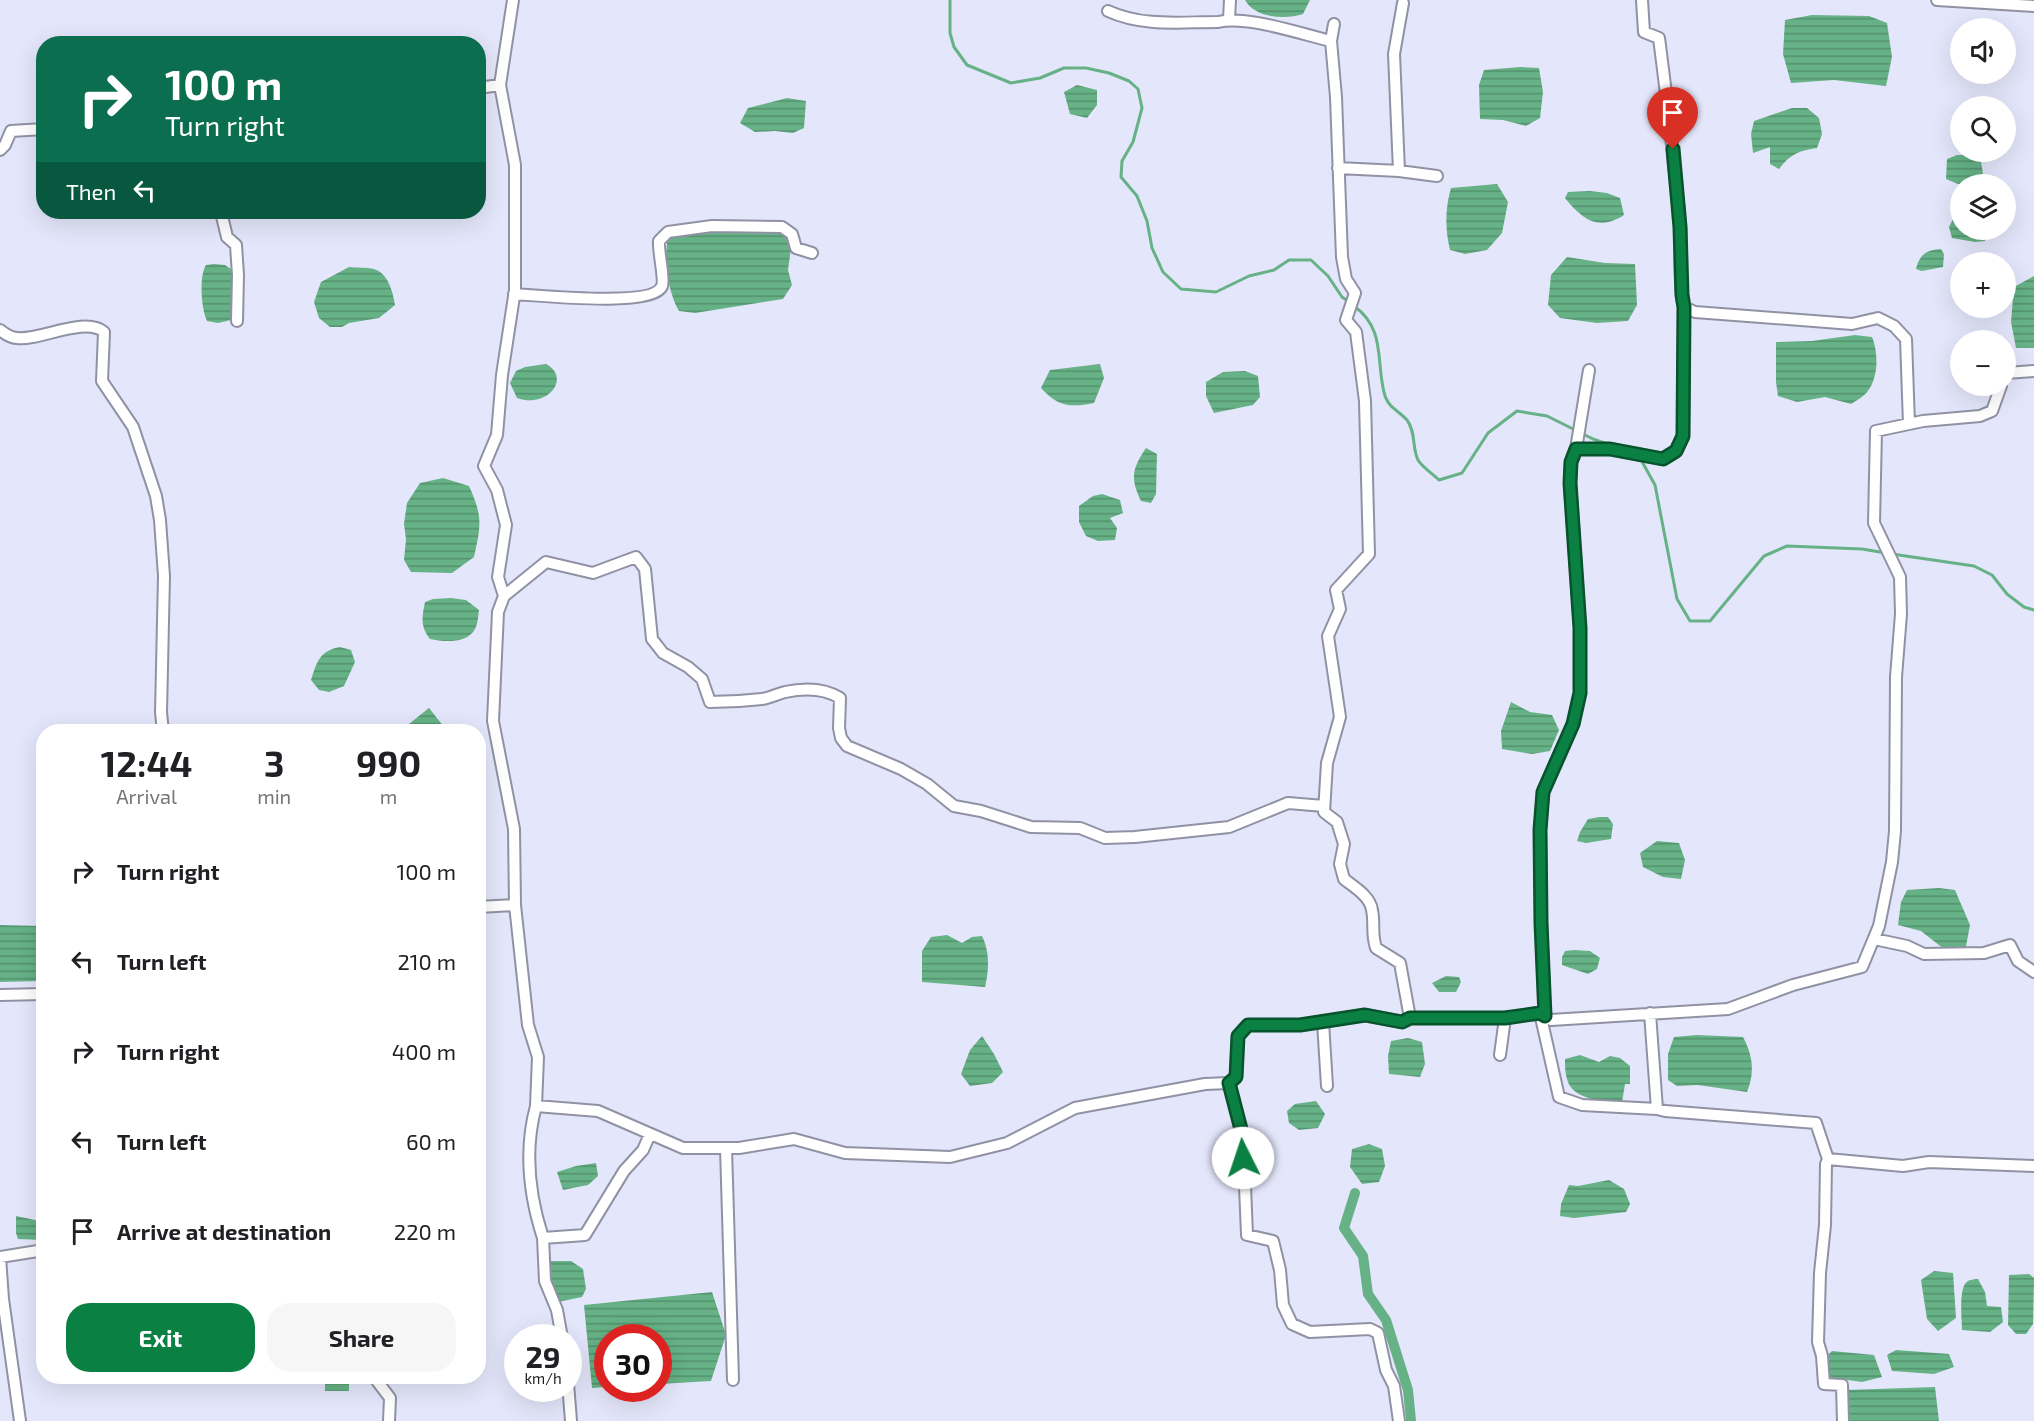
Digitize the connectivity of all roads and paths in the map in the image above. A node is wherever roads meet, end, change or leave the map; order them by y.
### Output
1 (513, 0) edge
2 (1230, 0) edge
3 (1642, 0) edge
4 (1937, 0) edge
5 (1403, 3) dead end
6 (2034, 6) edge
7 (1108, 11) dead end
8 (1229, 19) junction
9 (1334, 24) dead end
10 (1331, 41) junction
11 (500, 85) junction
12 (486, 87) edge
13 (36, 129) edge
14 (0, 150) edge
15 (1338, 168) junction
16 (1399, 171) junction
17 (1437, 176) dead end
18 (223, 219) edge
19 (812, 253) dead end
20 (514, 294) junction
21 (1684, 307) junction
22 (237, 321) dead end
23 (0, 330) edge
24 (1589, 370) dead end
25 (2034, 371) edge
26 (2016, 372) edge
27 (1997, 396) edge
28 (1909, 424) junction
29 (1576, 449) junction
30 (504, 596) junction
31 (162, 724) edge
32 (1324, 806) junction
33 (515, 905) junction
34 (486, 907) edge
35 (1874, 939) junction
36 (2034, 972) edge
37 (36, 994) edge
38 (0, 995) edge
39 (1543, 1014) junction
40 (1650, 1014) junction
41 (1410, 1018) junction
42 (1505, 1018) junction
43 (1323, 1022) junction
44 (1500, 1055) dead end
45 (1229, 1083) junction
46 (1328, 1086) dead end
47 (536, 1106) junction
48 (1658, 1109) junction
49 (650, 1134) junction
50 (726, 1148) junction
51 (1828, 1159) junction
52 (2034, 1166) edge
53 (543, 1238) junction
54 (36, 1251) edge
55 (0, 1257) edge
56 (2, 1299) edge
57 (560, 1324) edge
58 (733, 1380) dead end
59 (379, 1384) edge
60 (570, 1402) edge
61 (20, 1421) edge
62 (388, 1421) edge
63 (572, 1421) edge
64 (1399, 1421) edge
65 (1843, 1421) edge

1 - 11 street
2 - 8 street
3 - 21 street
4 - 6 street
5 - 16 street
7 - 8 street
8 - 10 street
9 - 10 street
10 - 15 street
11 - 12 street
11 - 20 street
13 - 14 street
15 - 16 street
15 - 32 street
16 - 17 street
18 - 22 street
19 - 20 street
20 - 30 street
21 - 28 street
21 - 29 street
23 - 31 street
24 - 29 street
25 - 26 street
27 - 28 street
28 - 35 street
29 - 39 street
30 - 32 street
30 - 33 street
32 - 41 street
33 - 34 street
33 - 47 street
35 - 36 street
35 - 40 street
37 - 38 street
39 - 40 street
39 - 42 street
39 - 48 street
40 - 48 street
41 - 42 street
41 - 43 street
42 - 44 street
43 - 45 street
43 - 46 street
45 - 50 street
45 - 64 street
47 - 49 street
47 - 53 street
48 - 51 street
49 - 50 street
49 - 53 street
50 - 58 street
51 - 52 street
51 - 65 street
53 - 57 street
54 - 55 street
55 - 56 street
56 - 61 street
59 - 62 street
60 - 63 street

